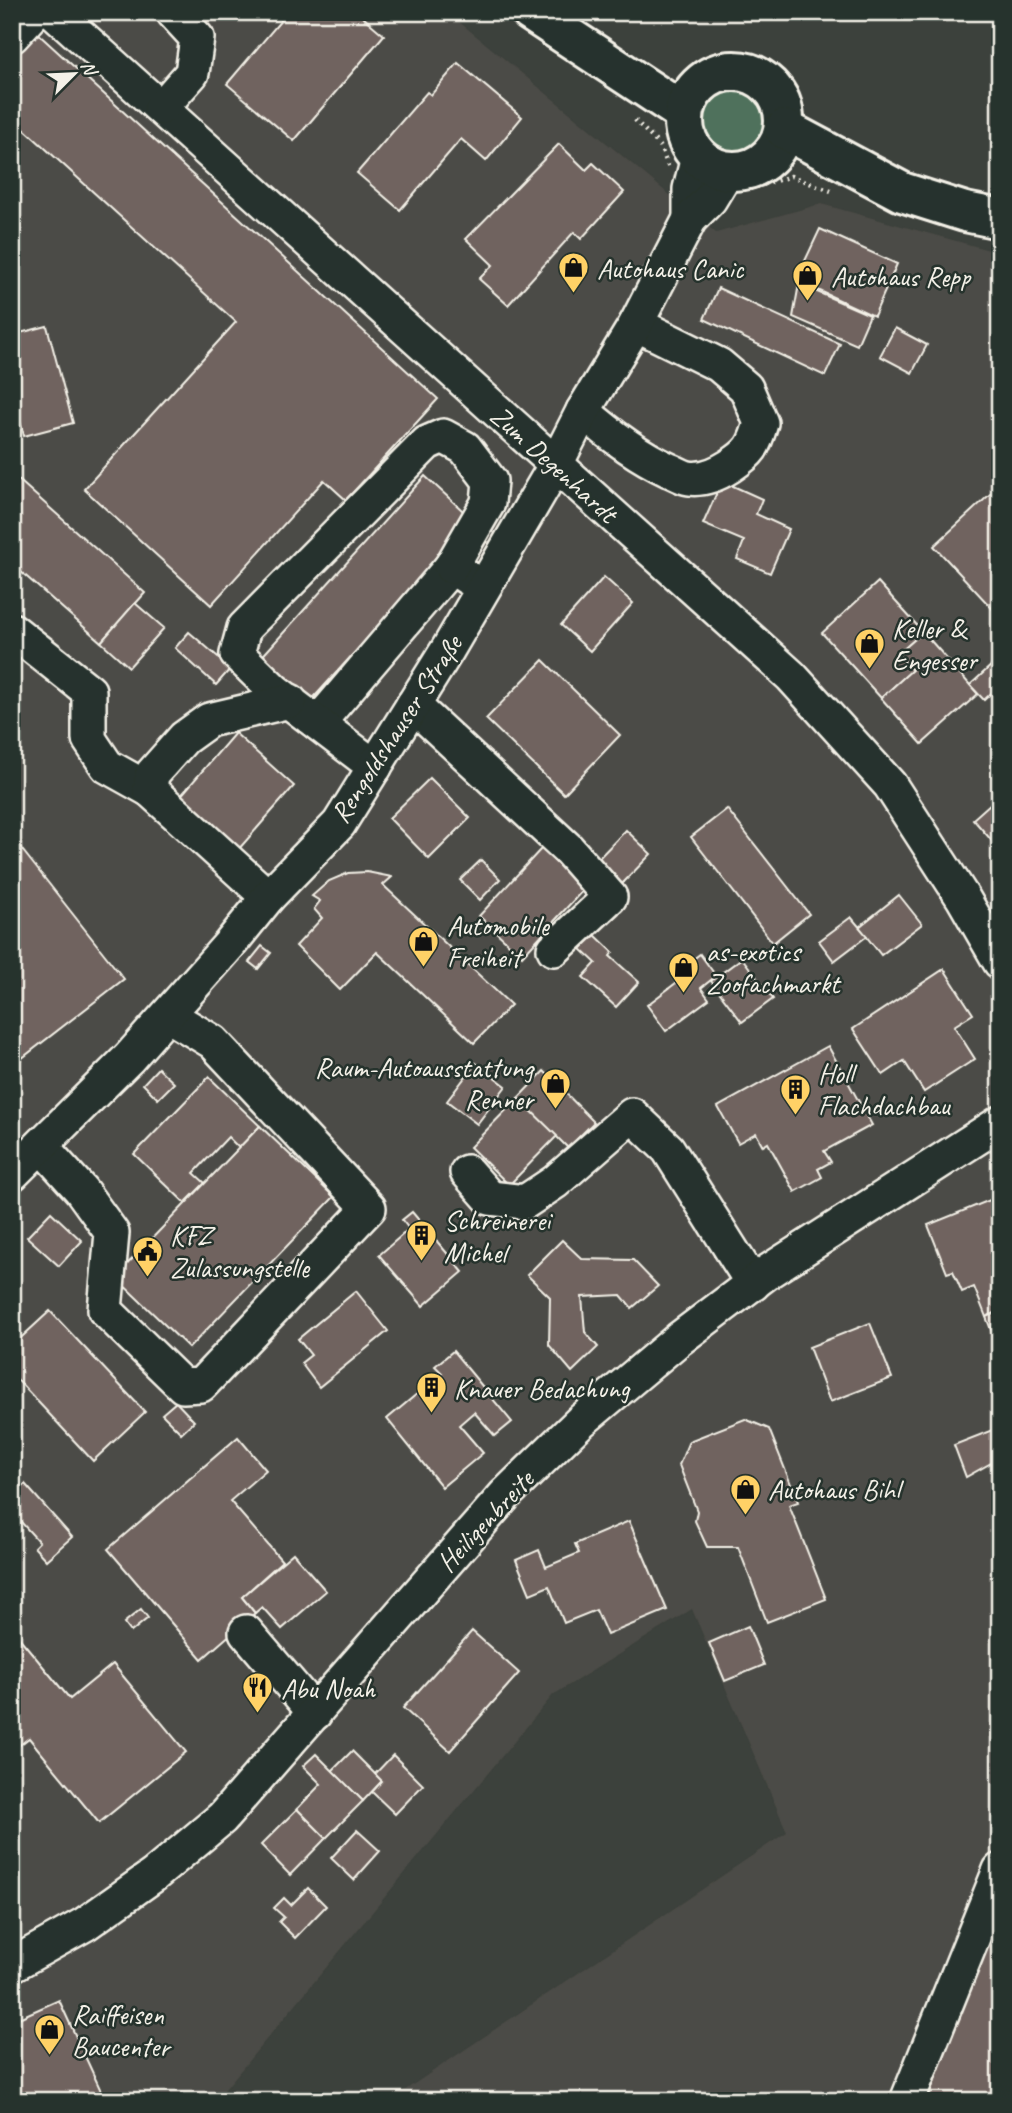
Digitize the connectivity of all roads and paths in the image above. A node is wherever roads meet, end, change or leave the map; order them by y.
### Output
1 (34, 12) edge
2 (54, 12) edge
3 (173, 12) edge
4 (487, 12) edge
5 (513, 15) edge
6 (12, 36) edge
7 (691, 99) junction
8 (161, 107) junction
9 (779, 140) junction
10 (712, 164) junction
11 (1000, 219) edge
12 (636, 324) junction
13 (583, 411) junction
14 (555, 466) junction
15 (451, 567) junction
16 (484, 589) junction
17 (12, 630) edge
18 (290, 701) junction
19 (413, 705) junction
20 (318, 723) junction
21 (375, 767) junction
22 (150, 790) junction
23 (268, 897) junction
24 (554, 949) dead end
25 (1000, 962) edge
26 (168, 1014) junction
27 (1000, 1123) edge
28 (42, 1147) junction
29 (467, 1172) dead end
30 (12, 1174) edge
31 (753, 1284) junction
32 (246, 1632) dead end
33 (315, 1713) junction
34 (1000, 1870) edge
35 (12, 1965) edge
36 (906, 2101) edge

1 - 6 street
2 - 8 street, Zum Degenhardt
3 - 8 street
4 - 5 path
5 - 7 main road
7 - 9 main road
7 - 10 main road
8 - 14 street, Zum Degenhardt
9 - 10 main road
9 - 11 main road
10 - 12 street, Rengoldshauser Straße
12 - 13 street, Rengoldshauser Straße
12 - 13 street
13 - 14 street, Rengoldshauser Straße
14 - 16 street, Rengoldshauser Straße
14 - 25 street, Zum Degenhardt
15 - 16 street
15 - 18 street
15 - 20 street
16 - 19 street, Rengoldshauser Straße
17 - 22 street
18 - 20 street
18 - 22 street
19 - 21 street, Rengoldshauser Straße
19 - 24 street
20 - 21 street
21 - 23 street, Rengoldshauser Straße
22 - 23 street
23 - 26 street, Rengoldshauser Straße
26 - 28 street, Rengoldshauser Straße
26 - 28 street
27 - 31 street, Heiligenbreite
28 - 30 street, Rengoldshauser Straße
29 - 31 street
31 - 33 street, Heiligenbreite
32 - 33 street
33 - 35 street, Heiligenbreite
34 - 36 street

